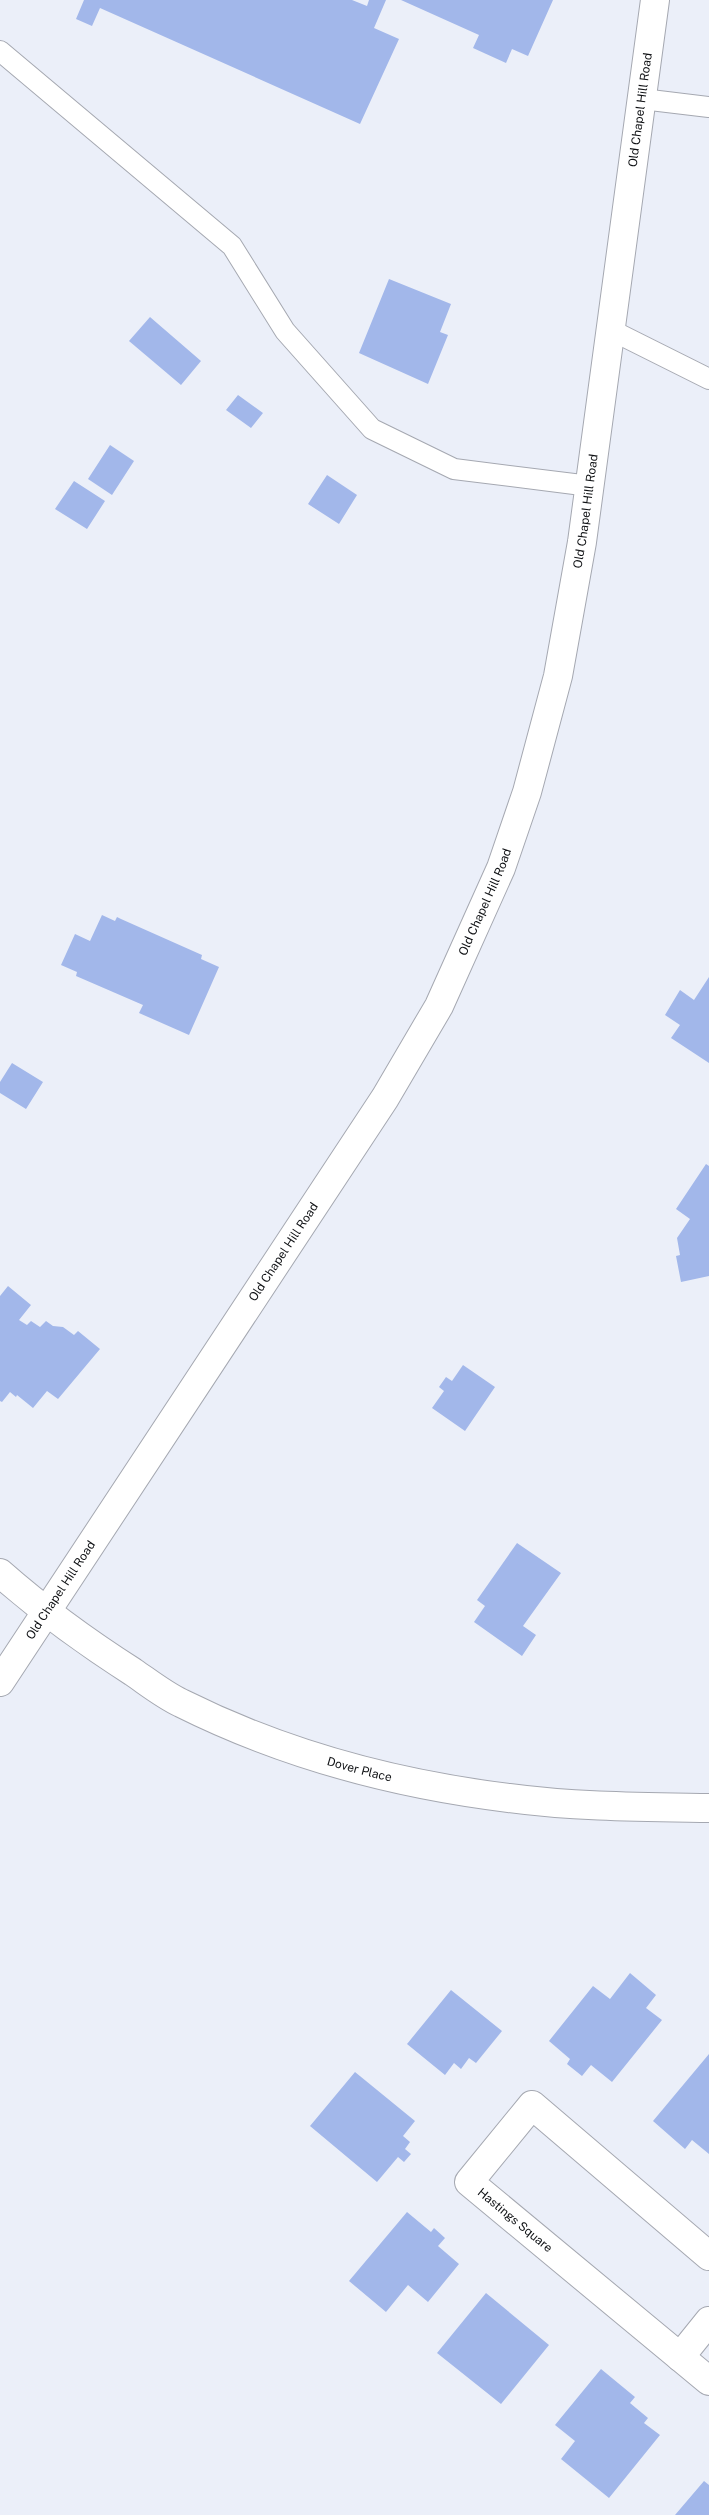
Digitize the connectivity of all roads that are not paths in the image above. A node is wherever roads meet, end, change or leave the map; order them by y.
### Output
1 (655, 0) edge
2 (0, 51) edge
3 (642, 99) junction
4 (709, 107) edge
5 (611, 330) junction
6 (709, 379) edge
7 (590, 486) junction
8 (0, 1573) edge
9 (46, 1613) junction
10 (0, 1682) edge
11 (709, 1808) edge
12 (709, 2256) edge
13 (709, 2320) edge
14 (680, 2357) junction
15 (709, 2381) edge

1 - 3 street, Old Chapel Hill Road
2 - 7 lane
3 - 4 lane
3 - 5 street, Old Chapel Hill Road
5 - 6 lane
5 - 7 street, Old Chapel Hill Road
7 - 9 street, Old Chapel Hill Road
8 - 9 street, Dover Place
9 - 10 street, Old Chapel Hill Road
9 - 11 street, Dover Place
12 - 14 street, Hastings Square
13 - 14 street
14 - 15 street, Hastings Square

